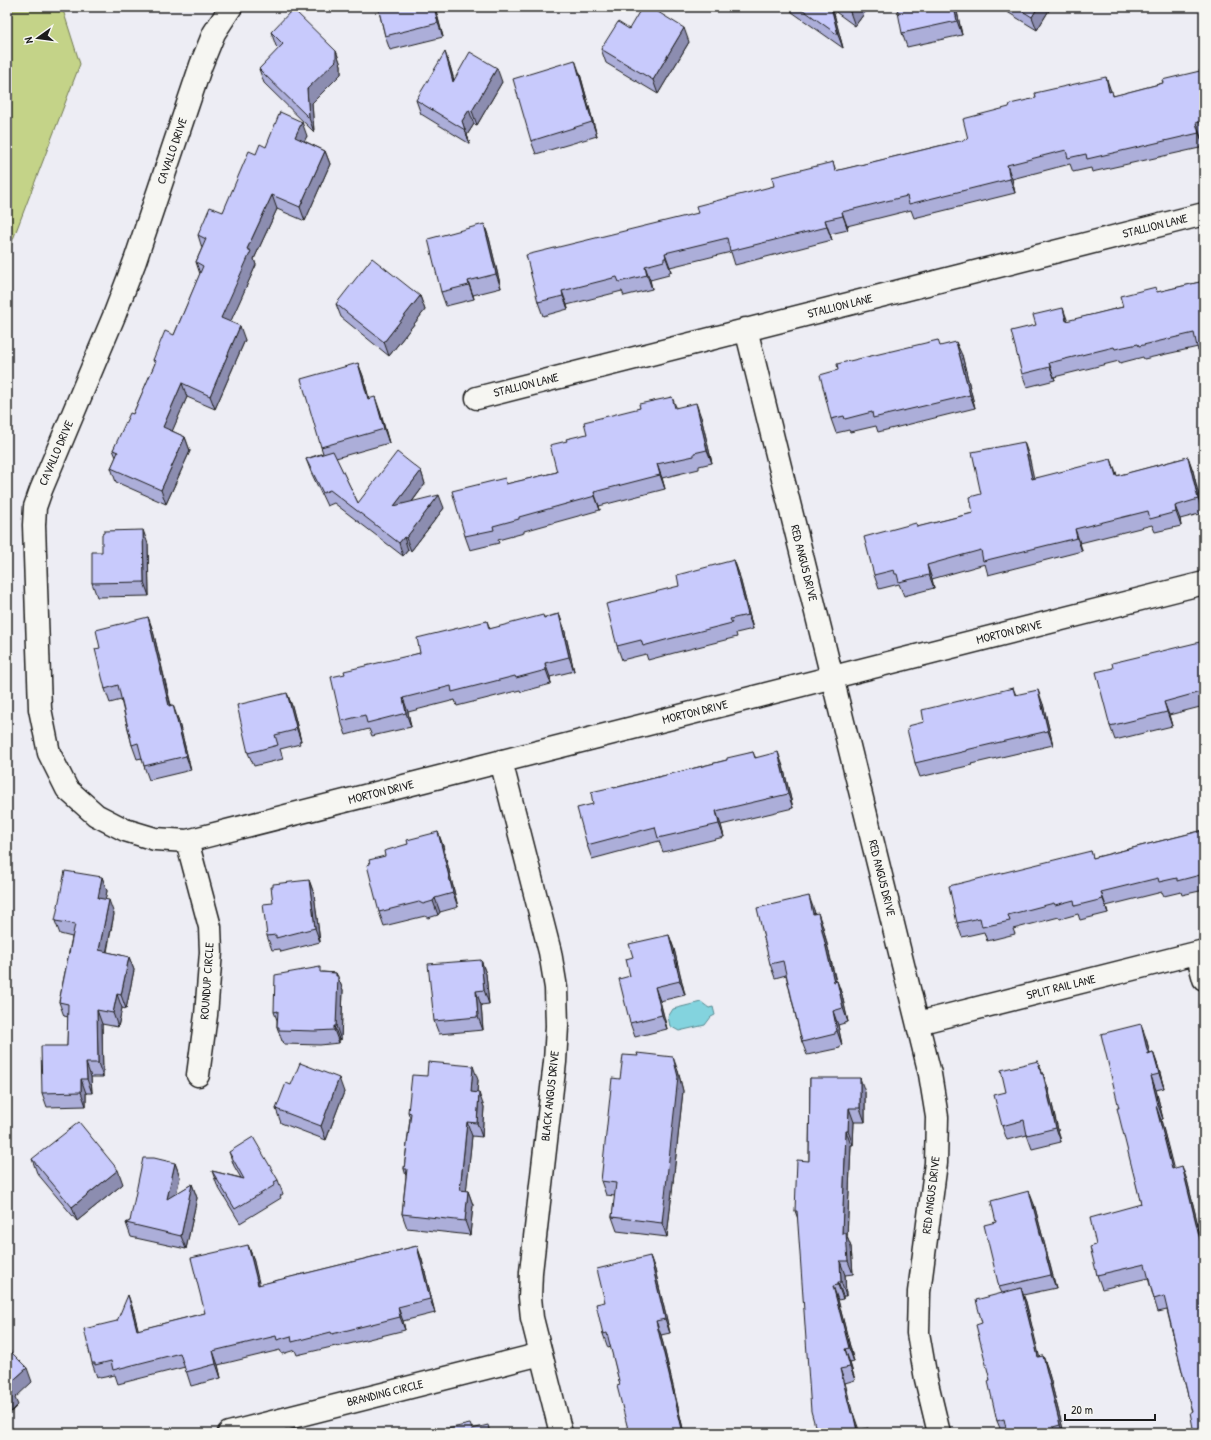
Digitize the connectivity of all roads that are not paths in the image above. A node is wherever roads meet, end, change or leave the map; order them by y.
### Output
1 (231, 7) edge
2 (1204, 214) edge
3 (746, 329) junction
4 (477, 398) dead end
5 (1204, 583) edge
6 (832, 677) junction
7 (501, 761) junction
8 (187, 841) junction
9 (1201, 952) edge
10 (1204, 979) edge
11 (918, 1023) junction
12 (198, 1075) dead end
13 (541, 1354) junction
14 (229, 1433) edge
15 (561, 1433) edge
16 (939, 1433) edge

1 - 8 street, CAVALLO DRIVE
2 - 3 street, STALLION LANE
3 - 4 street, STALLION LANE
3 - 6 street, RED ANGUS DRIVE
5 - 6 street, MORTON DRIVE
6 - 7 street, MORTON DRIVE
6 - 11 street, RED ANGUS DRIVE
7 - 8 street, MORTON DRIVE
7 - 13 street, BLACK ANGUS DRIVE
8 - 12 street, ROUNDUP CIRCLE
9 - 10 street
9 - 11 street, SPLIT RAIL LANE
11 - 16 street, RED ANGUS DRIVE
13 - 14 street, BRANDING CIRCLE
13 - 15 street, BLACK ANGUS DRIVE

